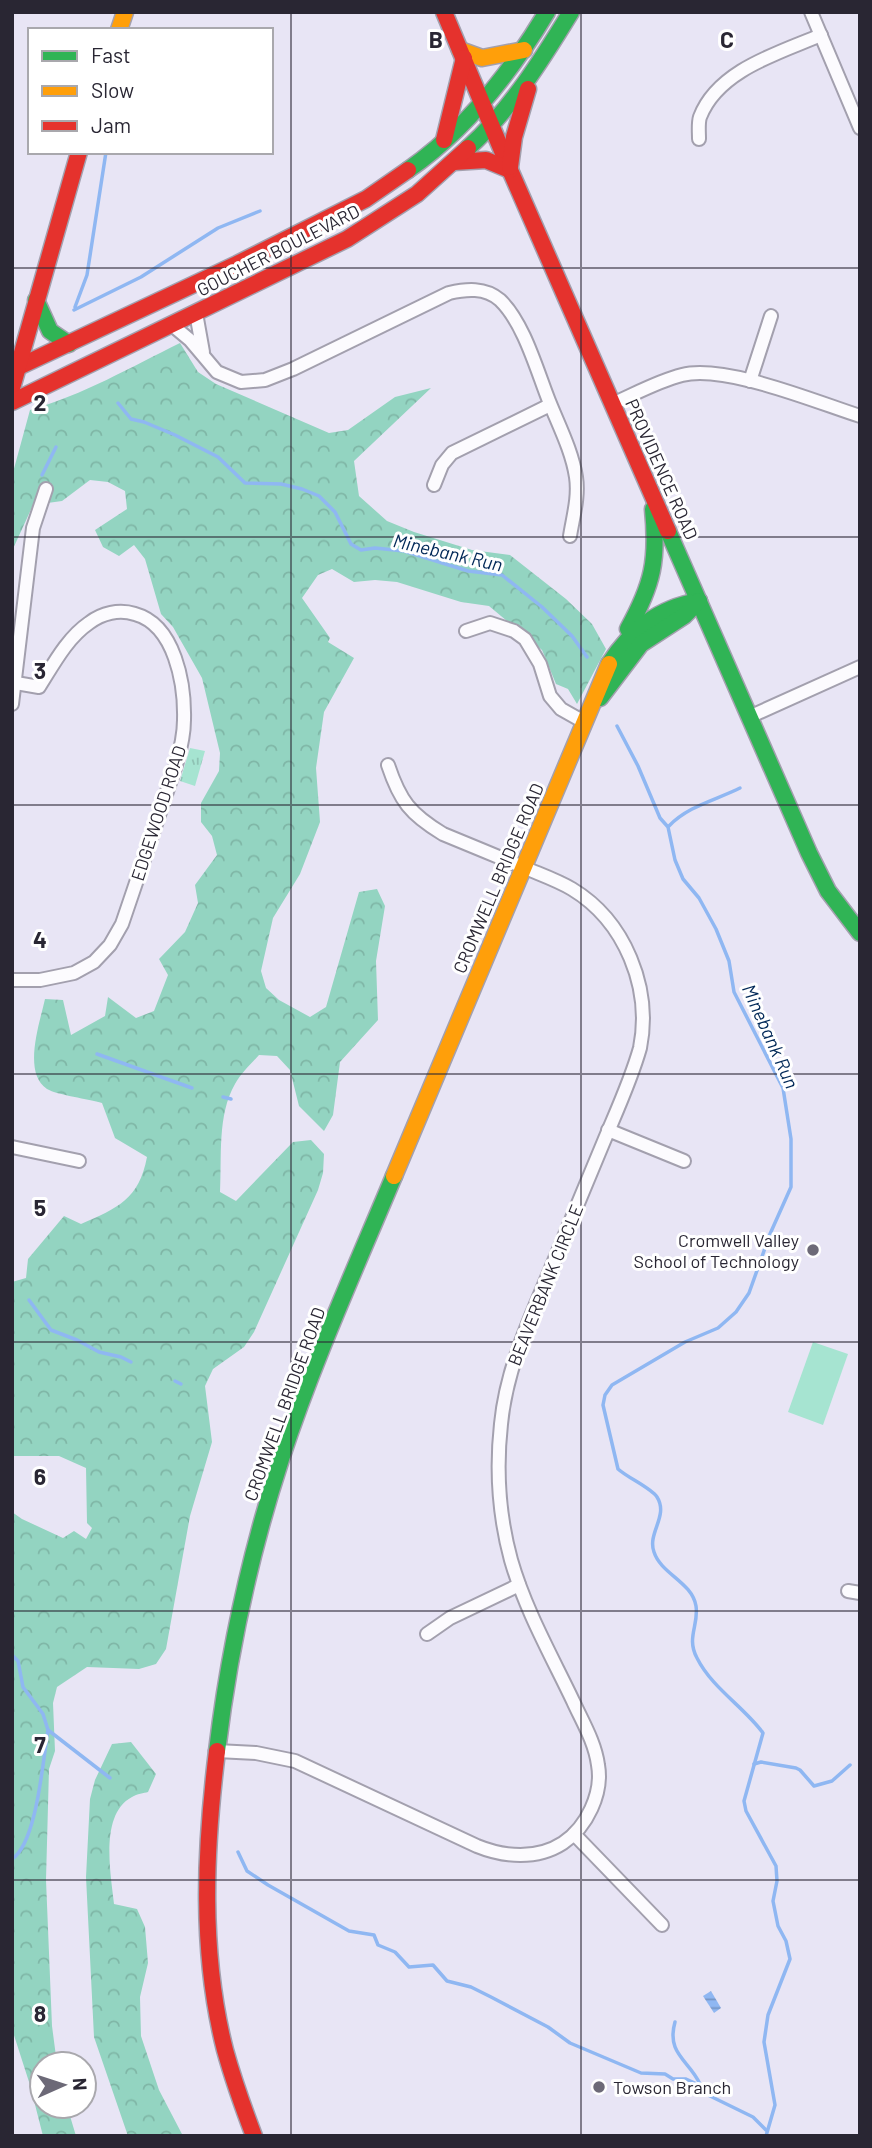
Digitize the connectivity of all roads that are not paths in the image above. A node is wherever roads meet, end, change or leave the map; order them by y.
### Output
1 (444, 12) edge
2 (547, 12) edge
3 (571, 12) edge
4 (811, 12) edge
5 (821, 35) junction
6 (524, 50) junction
7 (462, 54) junction
8 (535, 70) junction
9 (482, 102) junction
10 (492, 126) junction
11 (860, 128) edge
12 (699, 139) dead end
13 (444, 140) junction
14 (78, 154) edge
15 (454, 162) junction
16 (510, 170) junction
17 (36, 300) junction
18 (196, 313) junction
19 (771, 316) dead end
20 (172, 325) junction
21 (69, 344) junction
22 (205, 359) junction
23 (15, 369) edge
24 (750, 381) junction
25 (12, 388) edge
26 (12, 402) edge
27 (612, 404) junction
28 (550, 405) junction
29 (860, 416) edge
30 (434, 485) dead end
31 (46, 489) dead end
32 (651, 492) junction
33 (570, 536) dead end
34 (699, 601) junction
35 (466, 631) dead end
36 (617, 651) junction
37 (860, 667) edge
38 (16, 683) junction
39 (12, 704) edge
40 (749, 717) junction
41 (584, 722) junction
42 (388, 765) dead end
43 (523, 867) junction
44 (860, 933) edge
45 (12, 980) edge
46 (608, 1130) junction
47 (12, 1147) edge
48 (79, 1161) dead end
49 (684, 1161) dead end
50 (519, 1585) junction
51 (427, 1634) dead end
52 (217, 1751) junction
53 (574, 1834) junction
54 (662, 1925) dead end
55 (254, 2136) edge

1 - 7 street, PROVIDENCE ROAD
2 - 6 street, GOUCHER BOULEVARD
3 - 8 street, GOUCHER BOULEVARD
4 - 5 street
5 - 11 street
5 - 12 street
6 - 7 street
6 - 9 street, GOUCHER BOULEVARD
7 - 9 street, PROVIDENCE ROAD
7 - 13 street
8 - 10 street, GOUCHER BOULEVARD
8 - 16 street
9 - 10 street, PROVIDENCE ROAD
9 - 13 street, GOUCHER BOULEVARD
10 - 15 street, GOUCHER BOULEVARD
10 - 16 street, PROVIDENCE ROAD
13 - 21 street, GOUCHER BOULEVARD
14 - 17 street
15 - 16 street
15 - 18 street, GOUCHER BOULEVARD
16 - 27 street, PROVIDENCE ROAD
17 - 21 street
17 - 23 street
18 - 20 street, GOUCHER BOULEVARD
18 - 22 street
19 - 24 street
20 - 22 street
20 - 26 street, GOUCHER BOULEVARD
21 - 23 street, GOUCHER BOULEVARD
22 - 28 street
23 - 25 street
24 - 27 street
24 - 29 street
27 - 32 street, PROVIDENCE ROAD
28 - 30 street
28 - 33 street
31 - 38 street
32 - 34 street, PROVIDENCE ROAD
32 - 36 street
34 - 36 street, CROMWELL BRIDGE ROAD
34 - 40 street, PROVIDENCE ROAD
34 - 41 street, CROMWELL BRIDGE ROAD
35 - 41 street
36 - 41 street, CROMWELL BRIDGE ROAD
37 - 40 street
38 - 39 street
38 - 45 street, EDGEWOOD ROAD
40 - 44 street, PROVIDENCE ROAD
41 - 43 street, CROMWELL BRIDGE ROAD
42 - 43 street, BEAVERBANK CIRCLE
43 - 46 street, BEAVERBANK CIRCLE
43 - 52 street, CROMWELL BRIDGE ROAD
46 - 49 street
46 - 50 street, BEAVERBANK CIRCLE
47 - 48 street
50 - 51 street
50 - 53 street, BEAVERBANK CIRCLE
52 - 53 street, BEAVERBANK CIRCLE
52 - 55 street, CROMWELL BRIDGE ROAD
53 - 54 street

